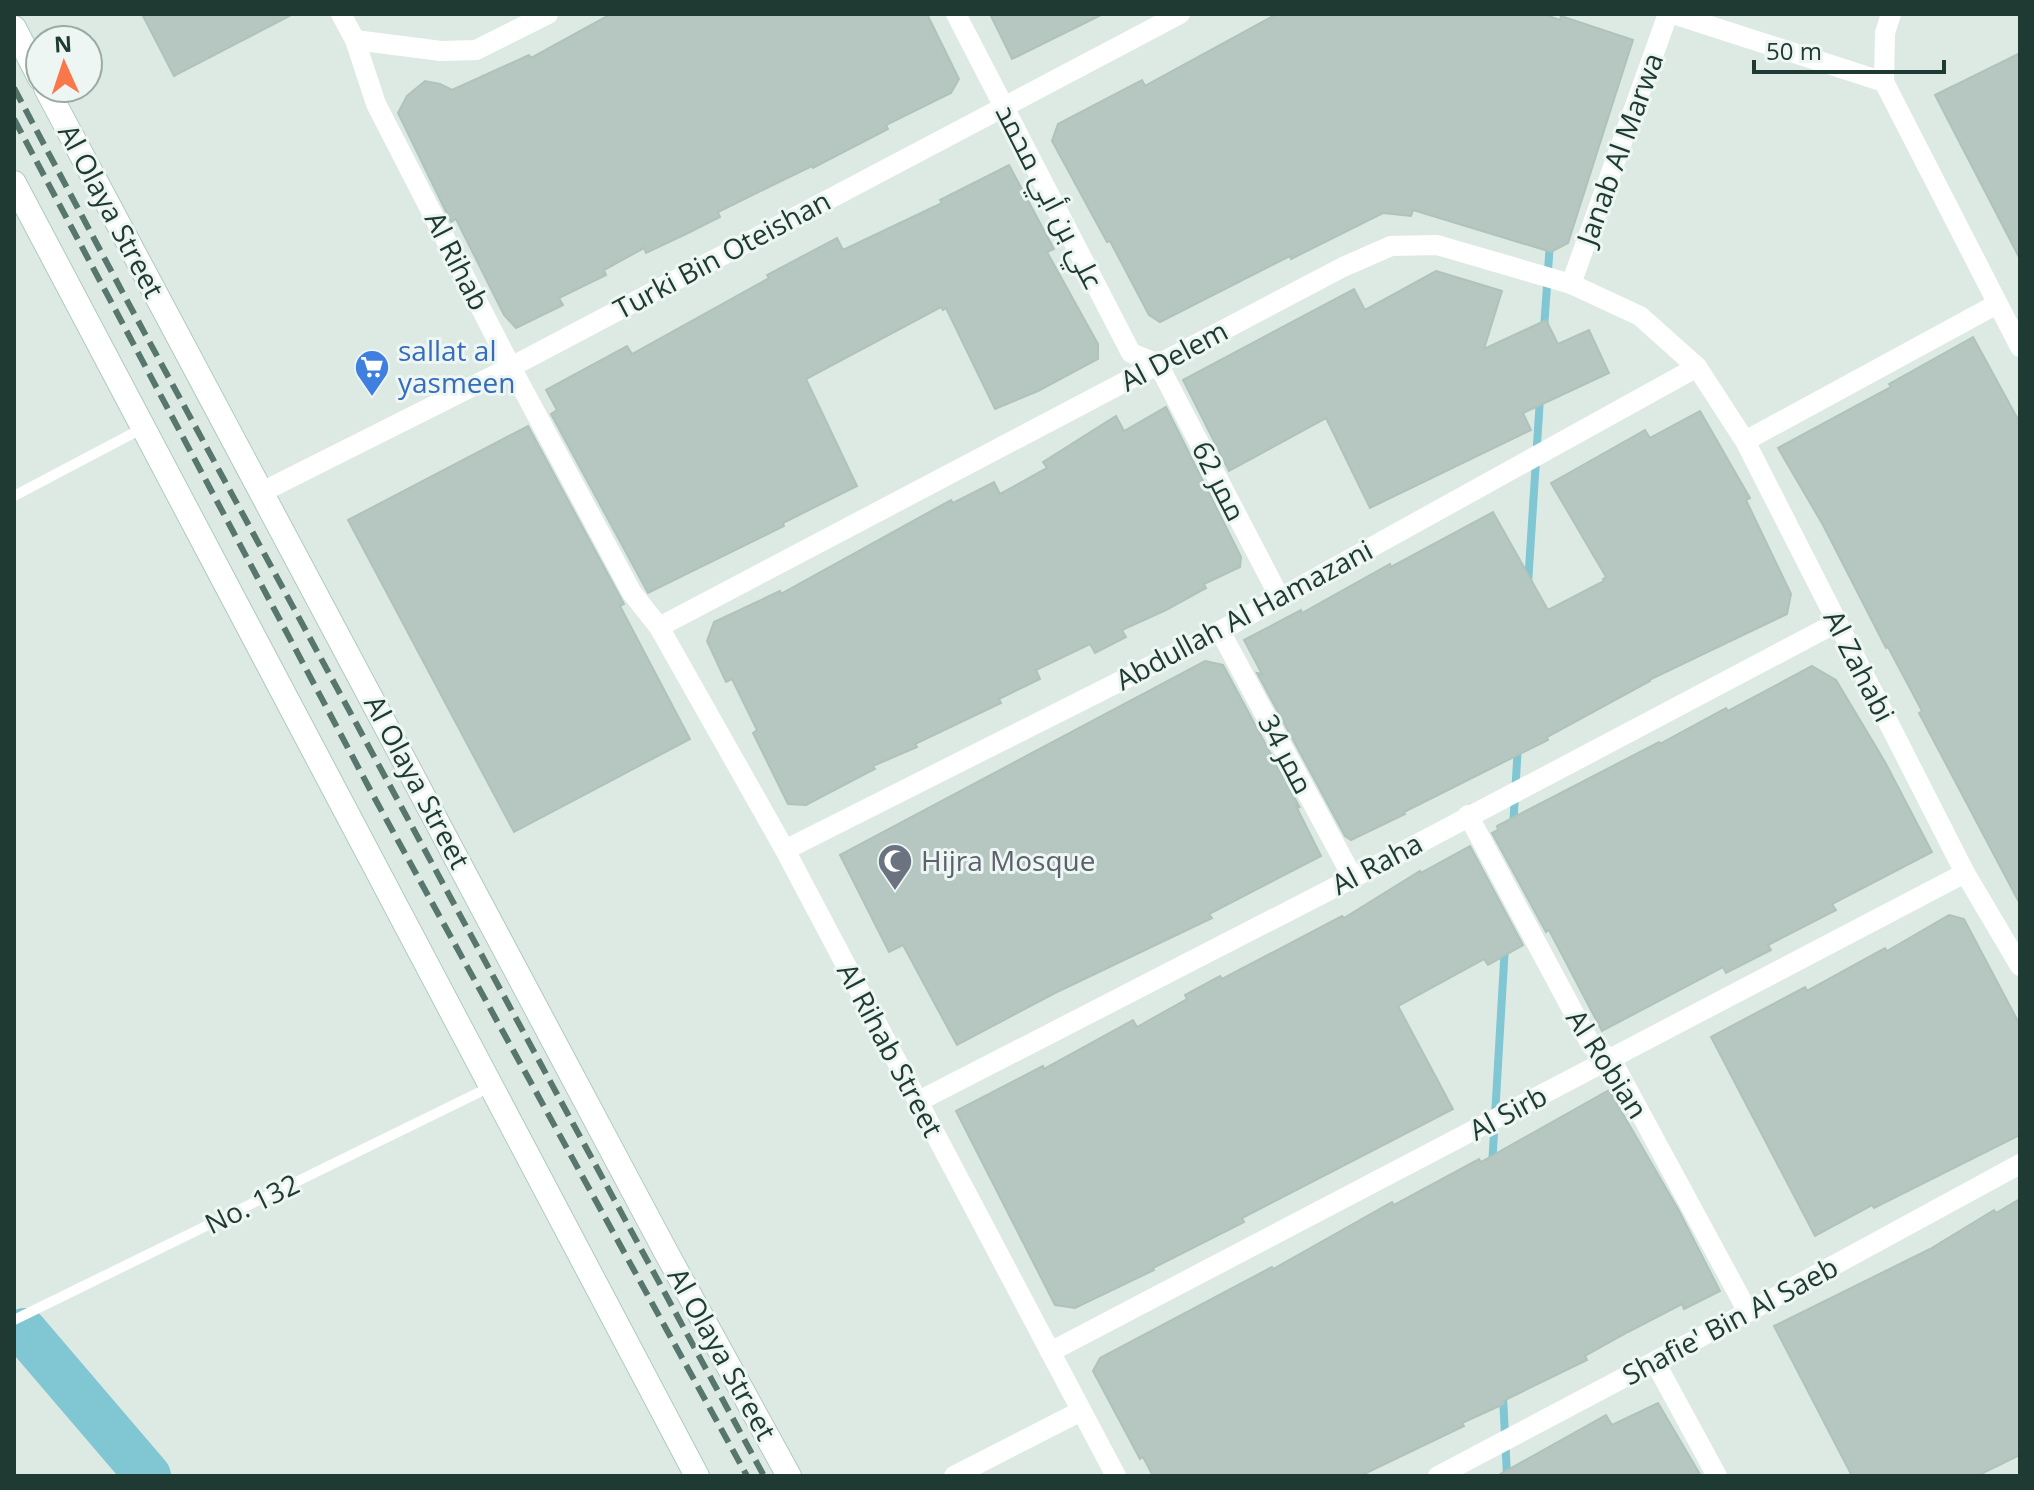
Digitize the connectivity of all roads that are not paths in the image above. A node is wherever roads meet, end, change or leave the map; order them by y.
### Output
1 (341, 14) edge
2 (548, 14) edge
3 (956, 14) edge
4 (1180, 14) edge
5 (1671, 14) edge
6 (1891, 14) edge
7 (14, 28) edge
8 (355, 40) junction
9 (24, 47) edge
10 (1884, 82) junction
11 (55, 104) edge
12 (1003, 106) junction
13 (14, 183) edge
14 (1571, 284) junction
15 (1997, 304) junction
16 (2020, 347) edge
17 (1158, 364) junction
18 (511, 367) junction
19 (1697, 367) junction
20 (145, 427) junction
21 (1745, 441) junction
22 (262, 492) junction
23 (14, 496) edge
24 (1280, 598) junction
25 (1836, 623) junction
26 (659, 627) junction
27 (1220, 631) junction
28 (1468, 815) junction
29 (785, 850) junction
30 (1965, 873) junction
31 (1353, 878) junction
32 (2020, 966) edge
33 (1611, 1059) junction
34 (490, 1086) junction
35 (917, 1102) junction
36 (2020, 1164) edge
37 (1748, 1312) junction
38 (14, 1320) edge
39 (1050, 1352) junction
40 (1655, 1362) junction
41 (1081, 1411) junction
42 (697, 1476) edge
43 (789, 1476) edge
44 (954, 1476) edge
45 (1116, 1476) edge
46 (1438, 1476) edge
47 (1717, 1476) edge

1 - 8 street, Al Rihab
2 - 8 street
3 - 12 street, علي بن أبي محمد
4 - 12 street, Turki Bin Oteishan
5 - 10 street
5 - 14 street, Janab Al Marwa
6 - 10 street
7 - 9 main road
8 - 18 street, Al Rihab
10 - 15 street
11 - 22 main road, Al Olaya Street
12 - 17 street, علي بن أبي محمد
12 - 18 street, Turki Bin Oteishan
13 - 20 main road
14 - 17 street, Al Delem
14 - 19 street, Al Delem
15 - 16 street
15 - 21 street
17 - 24 street, ممر 62
17 - 26 street, Al Delem
18 - 22 street, Turki Bin Oteishan
18 - 26 street, Al Rihab
19 - 21 street, Al Zahabi
19 - 24 street, Abdullah Al Hamazani
20 - 23 lane
20 - 34 main road
21 - 25 street, Al Zahabi
22 - 43 main road, Al Olaya Street
24 - 27 street, Abdullah Al Hamazani
25 - 28 street, Al Raha
25 - 30 street, Al Zahabi
26 - 29 street, Al Rihab Street
27 - 29 street, Abdullah Al Hamazani
27 - 31 street, ممر 34
28 - 31 street, Al Raha
28 - 33 street, Al Robian
29 - 35 street, Al Rihab Street
30 - 32 street, Al Zahabi
30 - 33 street, Al Sirb
31 - 35 street, Al Raha
33 - 37 street, Al Robian
33 - 39 street, Al Sirb
34 - 38 lane, No. 132
34 - 42 main road
35 - 39 street, Al Rihab Street
36 - 37 street, Shafie' Bin Al Saeb
37 - 40 street, Shafie' Bin Al Saeb
39 - 41 street, Al Rihab Street
40 - 46 street, Shafie' Bin Al Saeb
40 - 47 street
41 - 44 street
41 - 45 street, Al Rihab Street

